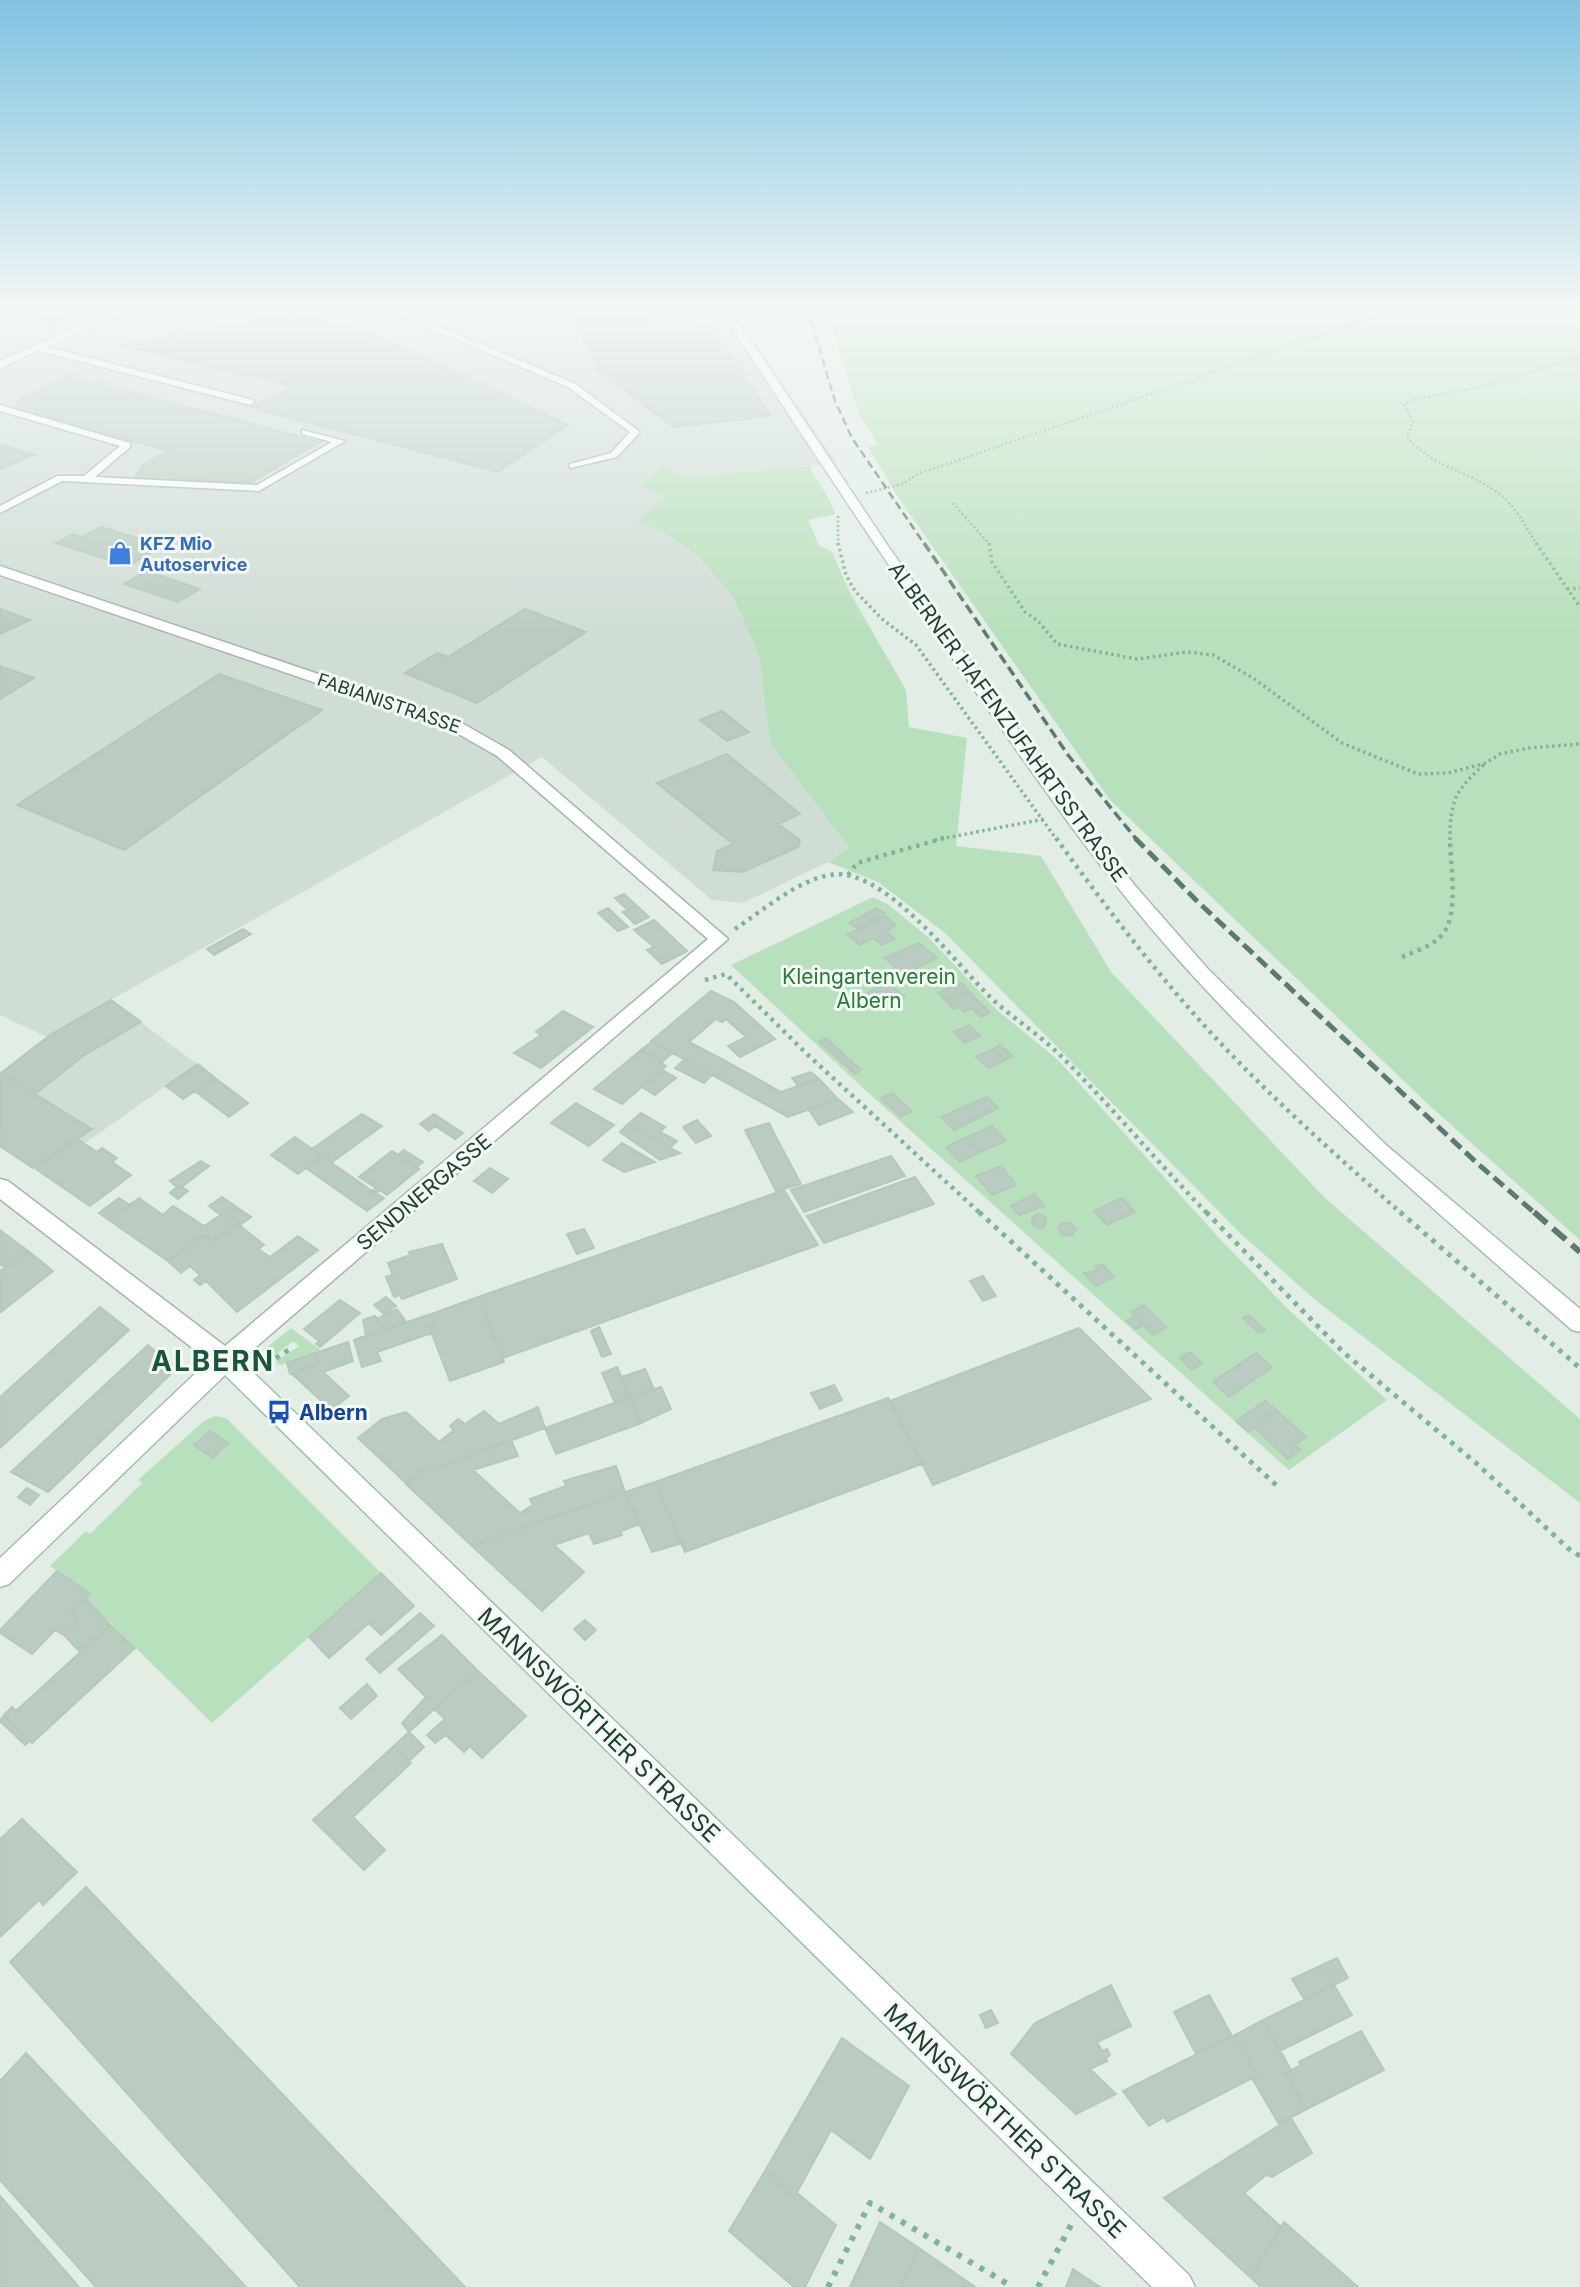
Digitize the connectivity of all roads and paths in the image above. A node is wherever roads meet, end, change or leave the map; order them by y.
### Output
1 (33, 418) edge
2 (616, 418) edge
3 (796, 418) edge
4 (1082, 418) edge
5 (1411, 418) edge
6 (305, 432) dead end
7 (573, 466) dead end
8 (87, 479) junction
9 (850, 500) junction
10 (953, 503) dead end
11 (0, 510) edge
12 (0, 570) edge
13 (1580, 588) edge
14 (1567, 589) junction
15 (1580, 607) edge
16 (1580, 744) edge
17 (1486, 763) junction
18 (1044, 819) dead end
19 (848, 875) junction
20 (719, 939) junction
21 (1402, 957) dead end
22 (720, 970) dead end
23 (726, 974) junction
24 (704, 980) dead end
25 (0, 1187) edge
26 (1580, 1324) edge
27 (290, 1349) dead end
28 (225, 1360) junction
29 (267, 1364) dead end
30 (1276, 1485) dead end
31 (1580, 1556) edge
32 (0, 1575) edge
33 (1084, 2199) junction
34 (828, 2287) edge
35 (1013, 2287) edge
36 (1038, 2287) edge
37 (1177, 2287) edge

1 - 8 lane
2 - 7 lane
3 - 9 street, ALBERNER HAFENZUFAHRTSSTRASSE
4 - 9 path
5 - 14 path
6 - 8 lane
8 - 11 lane
9 - 26 street, ALBERNER HAFENZUFAHRTSSTRASSE
10 - 17 path
12 - 20 street, FABIANISTRASSE
13 - 14 path
14 - 15 path
16 - 17 path
17 - 21 path
18 - 19 path
19 - 20 path
19 - 31 path
20 - 28 street, SENDNERGASSE
22 - 23 path
23 - 24 path
23 - 30 path
25 - 28 street, MANNSWÖRTHER STRASSE
27 - 29 path
28 - 32 street, SENDNERGASSE
28 - 33 street, MANNSWÖRTHER STRASSE
33 - 36 path
33 - 37 street, MANNSWÖRTHER STRASSE
34 - 35 path

